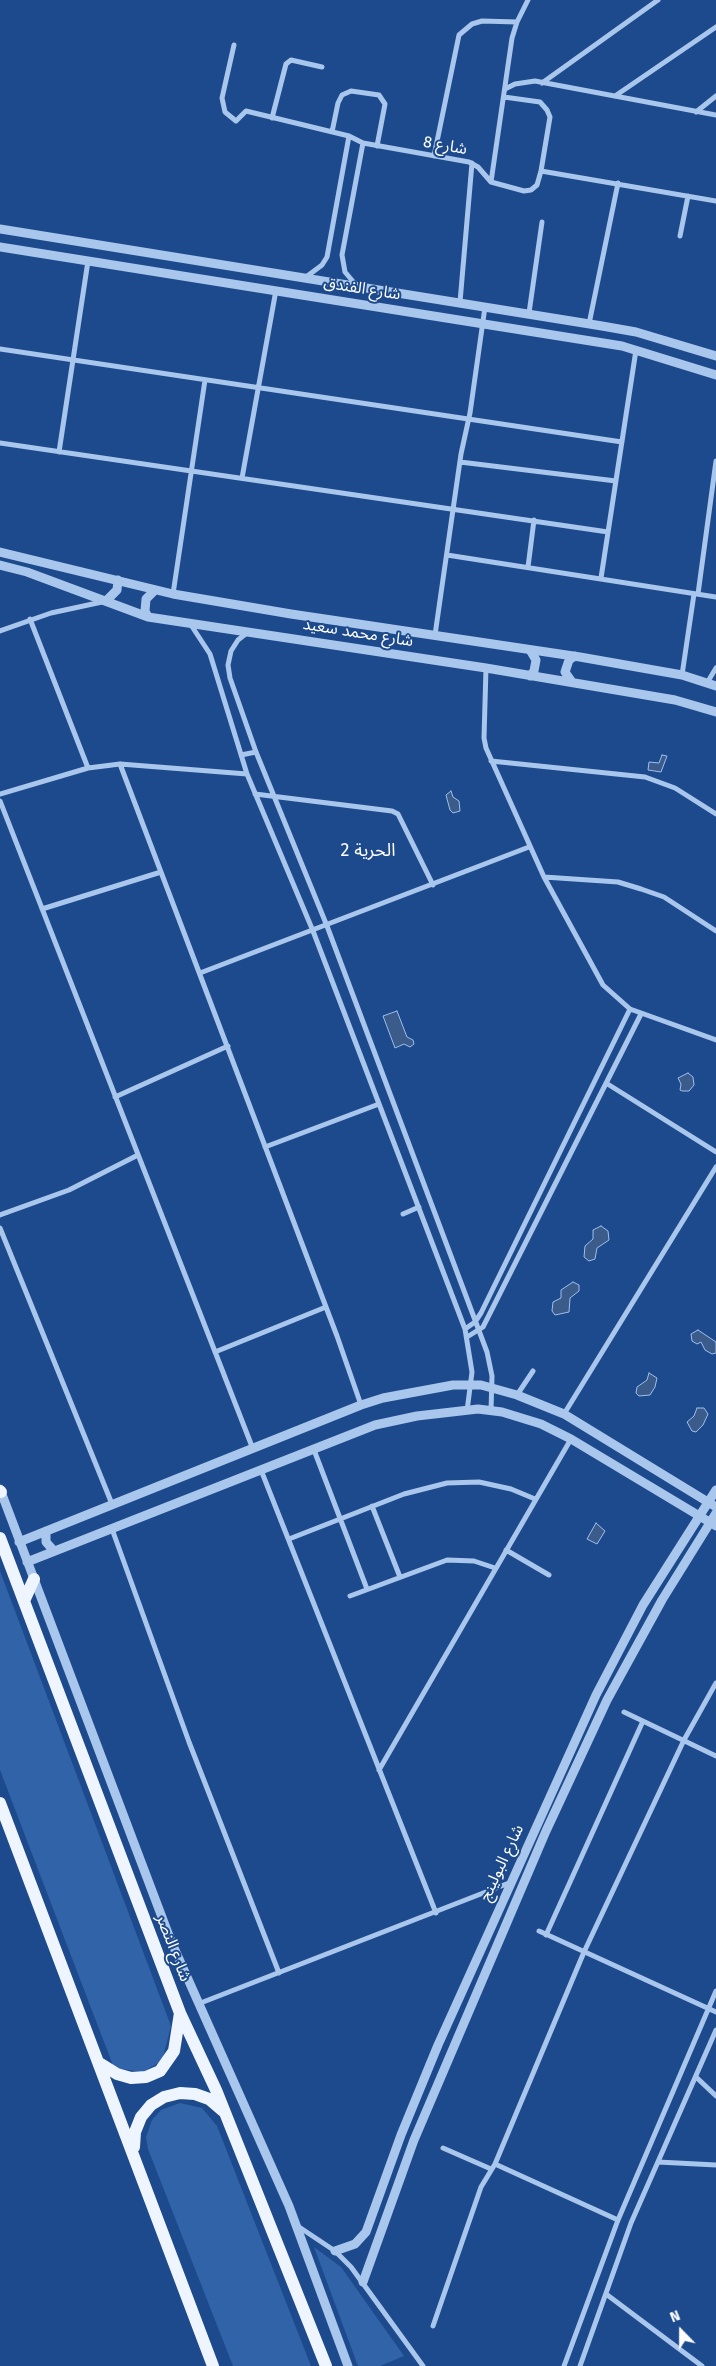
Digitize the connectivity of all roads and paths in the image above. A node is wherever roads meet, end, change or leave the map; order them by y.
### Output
1 (528, 0) edge
2 (658, 0) edge
3 (517, 22) junction
4 (716, 28) edge
5 (234, 45) dead end
6 (322, 67) dead end
7 (542, 83) junction
8 (505, 89) junction
9 (615, 96) junction
10 (716, 96) edge
11 (504, 97) junction
12 (696, 112) junction
13 (716, 116) edge
14 (272, 118) junction
15 (332, 132) junction
16 (349, 136) junction
17 (363, 144) junction
18 (377, 146) junction
19 (434, 156) junction
20 (472, 163) junction
21 (540, 171) junction
22 (491, 182) junction
23 (618, 183) junction
24 (688, 196) junction
25 (716, 201) edge
26 (542, 222) dead end
27 (0, 229) edge
28 (26, 233) junction
29 (680, 236) dead end
30 (0, 247) edge
31 (23, 250) junction
32 (88, 261) junction
33 (306, 277) junction
34 (357, 285) junction
35 (276, 290) junction
36 (460, 302) junction
37 (486, 306) junction
38 (529, 313) junction
39 (482, 323) junction
40 (589, 324) junction
41 (688, 347) junction
42 (0, 349) edge
43 (636, 350) junction
44 (716, 356) edge
45 (72, 360) junction
46 (682, 363) junction
47 (716, 375) edge
48 (205, 380) junction
49 (258, 388) junction
50 (468, 420) junction
51 (622, 442) junction
52 (0, 443) edge
53 (59, 452) junction
54 (716, 461) edge
55 (460, 462) junction
56 (191, 471) junction
57 (242, 478) junction
58 (616, 481) junction
59 (453, 508) junction
60 (534, 520) junction
61 (608, 532) junction
62 (0, 552) edge
63 (447, 555) junction
64 (0, 565) edge
65 (528, 567) junction
66 (601, 578) junction
67 (118, 580) junction
68 (155, 590) junction
69 (173, 594) junction
70 (696, 594) junction
71 (716, 596) edge
72 (106, 601) junction
73 (148, 616) junction
74 (30, 619) junction
75 (189, 622) junction
76 (0, 631) edge
77 (248, 632) junction
78 (435, 635) junction
79 (530, 650) junction
80 (575, 656) junction
81 (486, 668) junction
82 (716, 668) edge
83 (682, 675) junction
84 (530, 676) junction
85 (572, 682) junction
86 (712, 684) edge
87 (716, 712) edge
88 (256, 752) junction
89 (241, 755) junction
90 (491, 761) junction
91 (120, 764) junction
92 (88, 768) junction
93 (247, 774) junction
94 (0, 794) edge
95 (255, 794) junction
96 (274, 796) junction
97 (0, 801) edge
98 (716, 814) edge
99 (529, 847) junction
100 (161, 872) junction
101 (544, 877) junction
102 (433, 885) junction
103 (42, 909) junction
104 (327, 926) junction
105 (313, 931) junction
106 (716, 932) edge
107 (200, 973) junction
108 (630, 1009) junction
109 (641, 1014) junction
110 (716, 1040) edge
111 (228, 1046) junction
112 (606, 1084) junction
113 (115, 1097) junction
114 (379, 1104) junction
115 (266, 1147) junction
116 (716, 1152) edge
117 (138, 1155) junction
118 (553, 1166) junction
119 (716, 1167) edge
120 (563, 1170) junction
121 (419, 1207) junction
122 (403, 1214) dead end
123 (0, 1215) edge
124 (0, 1228) edge
125 (326, 1307) junction
126 (475, 1322) junction
127 (465, 1329) junction
128 (478, 1331) junction
129 (467, 1338) junction
130 (215, 1352) junction
131 (533, 1372) dead end
132 (471, 1385) junction
133 (492, 1388) junction
134 (517, 1395) junction
135 (361, 1405) junction
136 (467, 1411) junction
137 (491, 1411) junction
138 (564, 1414) junction
139 (572, 1439) junction
140 (253, 1449) junction
141 (314, 1450) junction
142 (261, 1470) junction
143 (716, 1490) edge
144 (0, 1491) edge
145 (535, 1498) junction
146 (707, 1502) junction
147 (112, 1504) junction
148 (372, 1506) junction
149 (716, 1508) edge
150 (716, 1513) edge
151 (698, 1516) junction
152 (340, 1519) junction
153 (713, 1524) edge
154 (112, 1529) junction
155 (46, 1531) junction
156 (0, 1538) edge
157 (289, 1539) junction
158 (20, 1542) junction
159 (506, 1550) junction
160 (54, 1551) junction
161 (27, 1562) junction
162 (495, 1568) junction
163 (549, 1575) dead end
164 (400, 1577) junction
165 (34, 1579) junction
166 (367, 1589) junction
167 (350, 1596) dead end
168 (24, 1601) junction
169 (716, 1683) edge
170 (596, 1695) junction
171 (607, 1700) junction
172 (624, 1712) dead end
173 (643, 1721) junction
174 (684, 1740) junction
175 (716, 1756) edge
176 (380, 1770) junction
177 (0, 1803) edge
178 (509, 1883) junction
179 (496, 1911) junction
180 (436, 1913) junction
181 (509, 1918) junction
182 (539, 1931) dead end
183 (546, 1935) junction
184 (584, 1952) junction
185 (279, 1973) junction
186 (716, 1991) edge
187 (197, 2004) junction
188 (708, 2009) junction
189 (716, 2012) edge
190 (180, 2013) junction
191 (716, 2030) edge
192 (101, 2064) junction
193 (696, 2077) junction
194 (716, 2096) edge
195 (226, 2115) junction
196 (443, 2148) dead end
197 (135, 2156) junction
198 (658, 2162) junction
199 (716, 2165) edge
200 (493, 2166) junction
201 (618, 2220) junction
202 (296, 2224) junction
203 (335, 2251) junction
204 (363, 2282) junction
205 (606, 2294) junction
206 (434, 2326) dead end
207 (213, 2366) edge
208 (326, 2366) edge
209 (348, 2366) edge
210 (423, 2366) edge
211 (564, 2366) edge
212 (580, 2366) edge
213 (702, 2366) edge

1 - 3 street
2 - 7 street
3 - 8 street
3 - 19 street
4 - 9 street
5 - 14 street, شارع 8
6 - 14 street
7 - 8 street
7 - 9 street
8 - 11 street
9 - 12 street
10 - 12 street
11 - 21 street
11 - 22 street
12 - 13 street
14 - 15 street, شارع 8
15 - 16 street, شارع 8
15 - 18 street
16 - 17 street, شارع 8
16 - 33 street
17 - 18 street, شارع 8
17 - 34 street
18 - 19 street, شارع 8
19 - 20 street, شارع 8
20 - 22 street, شارع 8
20 - 36 street
21 - 22 street
21 - 23 street
23 - 24 street
23 - 40 street
24 - 25 street
24 - 29 street
26 - 38 street
27 - 28 street, شارع الفندق
28 - 31 street
28 - 33 street, شارع الفندق
30 - 31 street, شارع الفندق
31 - 32 street, شارع الفندق
32 - 35 street, شارع الفندق
32 - 45 street
33 - 34 street, شارع الفندق
34 - 36 street, شارع الفندق
35 - 39 street, شارع الفندق
35 - 49 street
36 - 37 street, شارع الفندق
37 - 38 street, شارع الفندق
37 - 39 street
38 - 40 street, شارع الفندق
39 - 43 street, شارع الفندق
39 - 50 street
40 - 41 street, شارع الفندق
41 - 44 street, شارع الفندق
41 - 46 street
42 - 45 street
43 - 46 street, شارع الفندق
43 - 51 street
45 - 48 street
45 - 53 street
46 - 47 street, شارع الفندق
48 - 49 street
48 - 56 street
49 - 50 street
49 - 57 street
50 - 51 street
50 - 55 street
51 - 58 street
52 - 53 street
53 - 56 street
54 - 70 street
55 - 58 street
55 - 59 street
56 - 57 street
56 - 69 street
57 - 59 street
58 - 61 street
59 - 60 street
59 - 63 street
60 - 61 street
60 - 65 street
61 - 66 street
62 - 67 street, شارع محمد سعيد
63 - 65 street
63 - 78 street
64 - 72 street, شارع محمد سعيد
65 - 66 street
66 - 70 street
67 - 68 street, شارع محمد سعيد
67 - 72 street
68 - 69 street, شارع محمد سعيد
68 - 73 street
69 - 78 street, شارع محمد سعيد
70 - 71 street
70 - 83 street
72 - 73 street, شارع محمد سعيد
72 - 74 street
73 - 75 street, شارع محمد سعيد
74 - 76 street
74 - 92 street
75 - 77 street, شارع محمد سعيد
75 - 89 street
77 - 81 street, شارع محمد سعيد
77 - 88 street
78 - 79 street, شارع محمد سعيد
79 - 80 street, شارع محمد سعيد
79 - 84 street
80 - 83 street, شارع محمد سعيد
80 - 85 street
81 - 84 street, شارع محمد سعيد
81 - 90 street
82 - 86 street
83 - 86 street, شارع محمد سعيد
84 - 85 street, شارع محمد سعيد
85 - 87 street, شارع محمد سعيد
88 - 89 street
88 - 96 street
89 - 93 street
90 - 98 street
90 - 99 street
91 - 92 street
91 - 93 street
91 - 100 street
92 - 94 street
93 - 95 street
95 - 96 street
95 - 105 street
96 - 102 street
96 - 104 street
97 - 103 street
99 - 101 street
99 - 102 street
100 - 103 street
100 - 107 street
101 - 106 street
101 - 108 street
102 - 104 street
103 - 113 street
104 - 105 street
104 - 126 street
105 - 107 street
105 - 114 street
107 - 111 street
108 - 109 street
108 - 118 street
109 - 110 street
109 - 112 street
111 - 113 street
111 - 115 street
112 - 116 street
112 - 120 street
113 - 117 street
114 - 115 street
114 - 121 street
115 - 125 street
117 - 123 street
117 - 130 street
118 - 120 street
118 - 126 street
119 - 138 street
120 - 128 street
121 - 122 street
121 - 127 street
124 - 147 street
125 - 130 street
125 - 135 street
126 - 127 street
126 - 128 street
127 - 129 street
128 - 129 street
128 - 133 street
129 - 132 street
130 - 140 street
131 - 134 street
132 - 133 street
132 - 135 street
132 - 136 street
133 - 134 street
133 - 137 street
134 - 138 street
135 - 140 street
136 - 137 street
136 - 141 street
137 - 139 street
138 - 146 street
139 - 145 street
139 - 151 street
140 - 147 street
141 - 142 street
141 - 152 street
142 - 154 street
142 - 157 street
143 - 146 street, شارع البولينج
144 - 158 street
145 - 148 street
145 - 159 street
146 - 149 street
146 - 151 street, شارع البولينج
147 - 155 street
148 - 152 street
148 - 164 street
150 - 153 street, شارع البولينج
151 - 153 street
151 - 170 street, شارع البولينج
152 - 157 street
152 - 166 street
153 - 171 street, شارع البولينج
154 - 160 street
154 - 185 street
155 - 158 street
155 - 160 street
156 - 168 main road, شارع النصر
157 - 176 street
158 - 161 street
159 - 162 street
159 - 163 street
160 - 161 street
161 - 165 street
162 - 164 street
162 - 176 street
164 - 166 street
165 - 168 main road
165 - 187 street
166 - 167 street
168 - 190 main road, شارع النصر
169 - 174 street
170 - 171 street
170 - 178 street, شارع البولينج
171 - 181 street, شارع البولينج
172 - 173 street
173 - 174 street
173 - 183 street
174 - 175 street
174 - 184 street
176 - 180 street
177 - 192 main road
178 - 179 street, شارع البولينج
178 - 180 street
179 - 181 street
179 - 203 street, شارع البولينج
180 - 185 street
181 - 204 street, شارع البولينج
182 - 183 street
183 - 184 street
184 - 188 street
184 - 200 street
185 - 187 street
186 - 188 street
187 - 202 street
188 - 189 street
188 - 201 street
190 - 192 main road
190 - 195 main road, شارع النصر
191 - 193 street
192 - 197 main road
193 - 194 street
193 - 198 street
195 - 197 main road
195 - 208 main road, شارع النصر
196 - 200 street
197 - 207 main road
198 - 199 street
198 - 205 street
200 - 201 street
200 - 206 street
201 - 211 street
202 - 203 street
202 - 209 street
203 - 204 street
204 - 210 street
205 - 212 street
205 - 213 street

